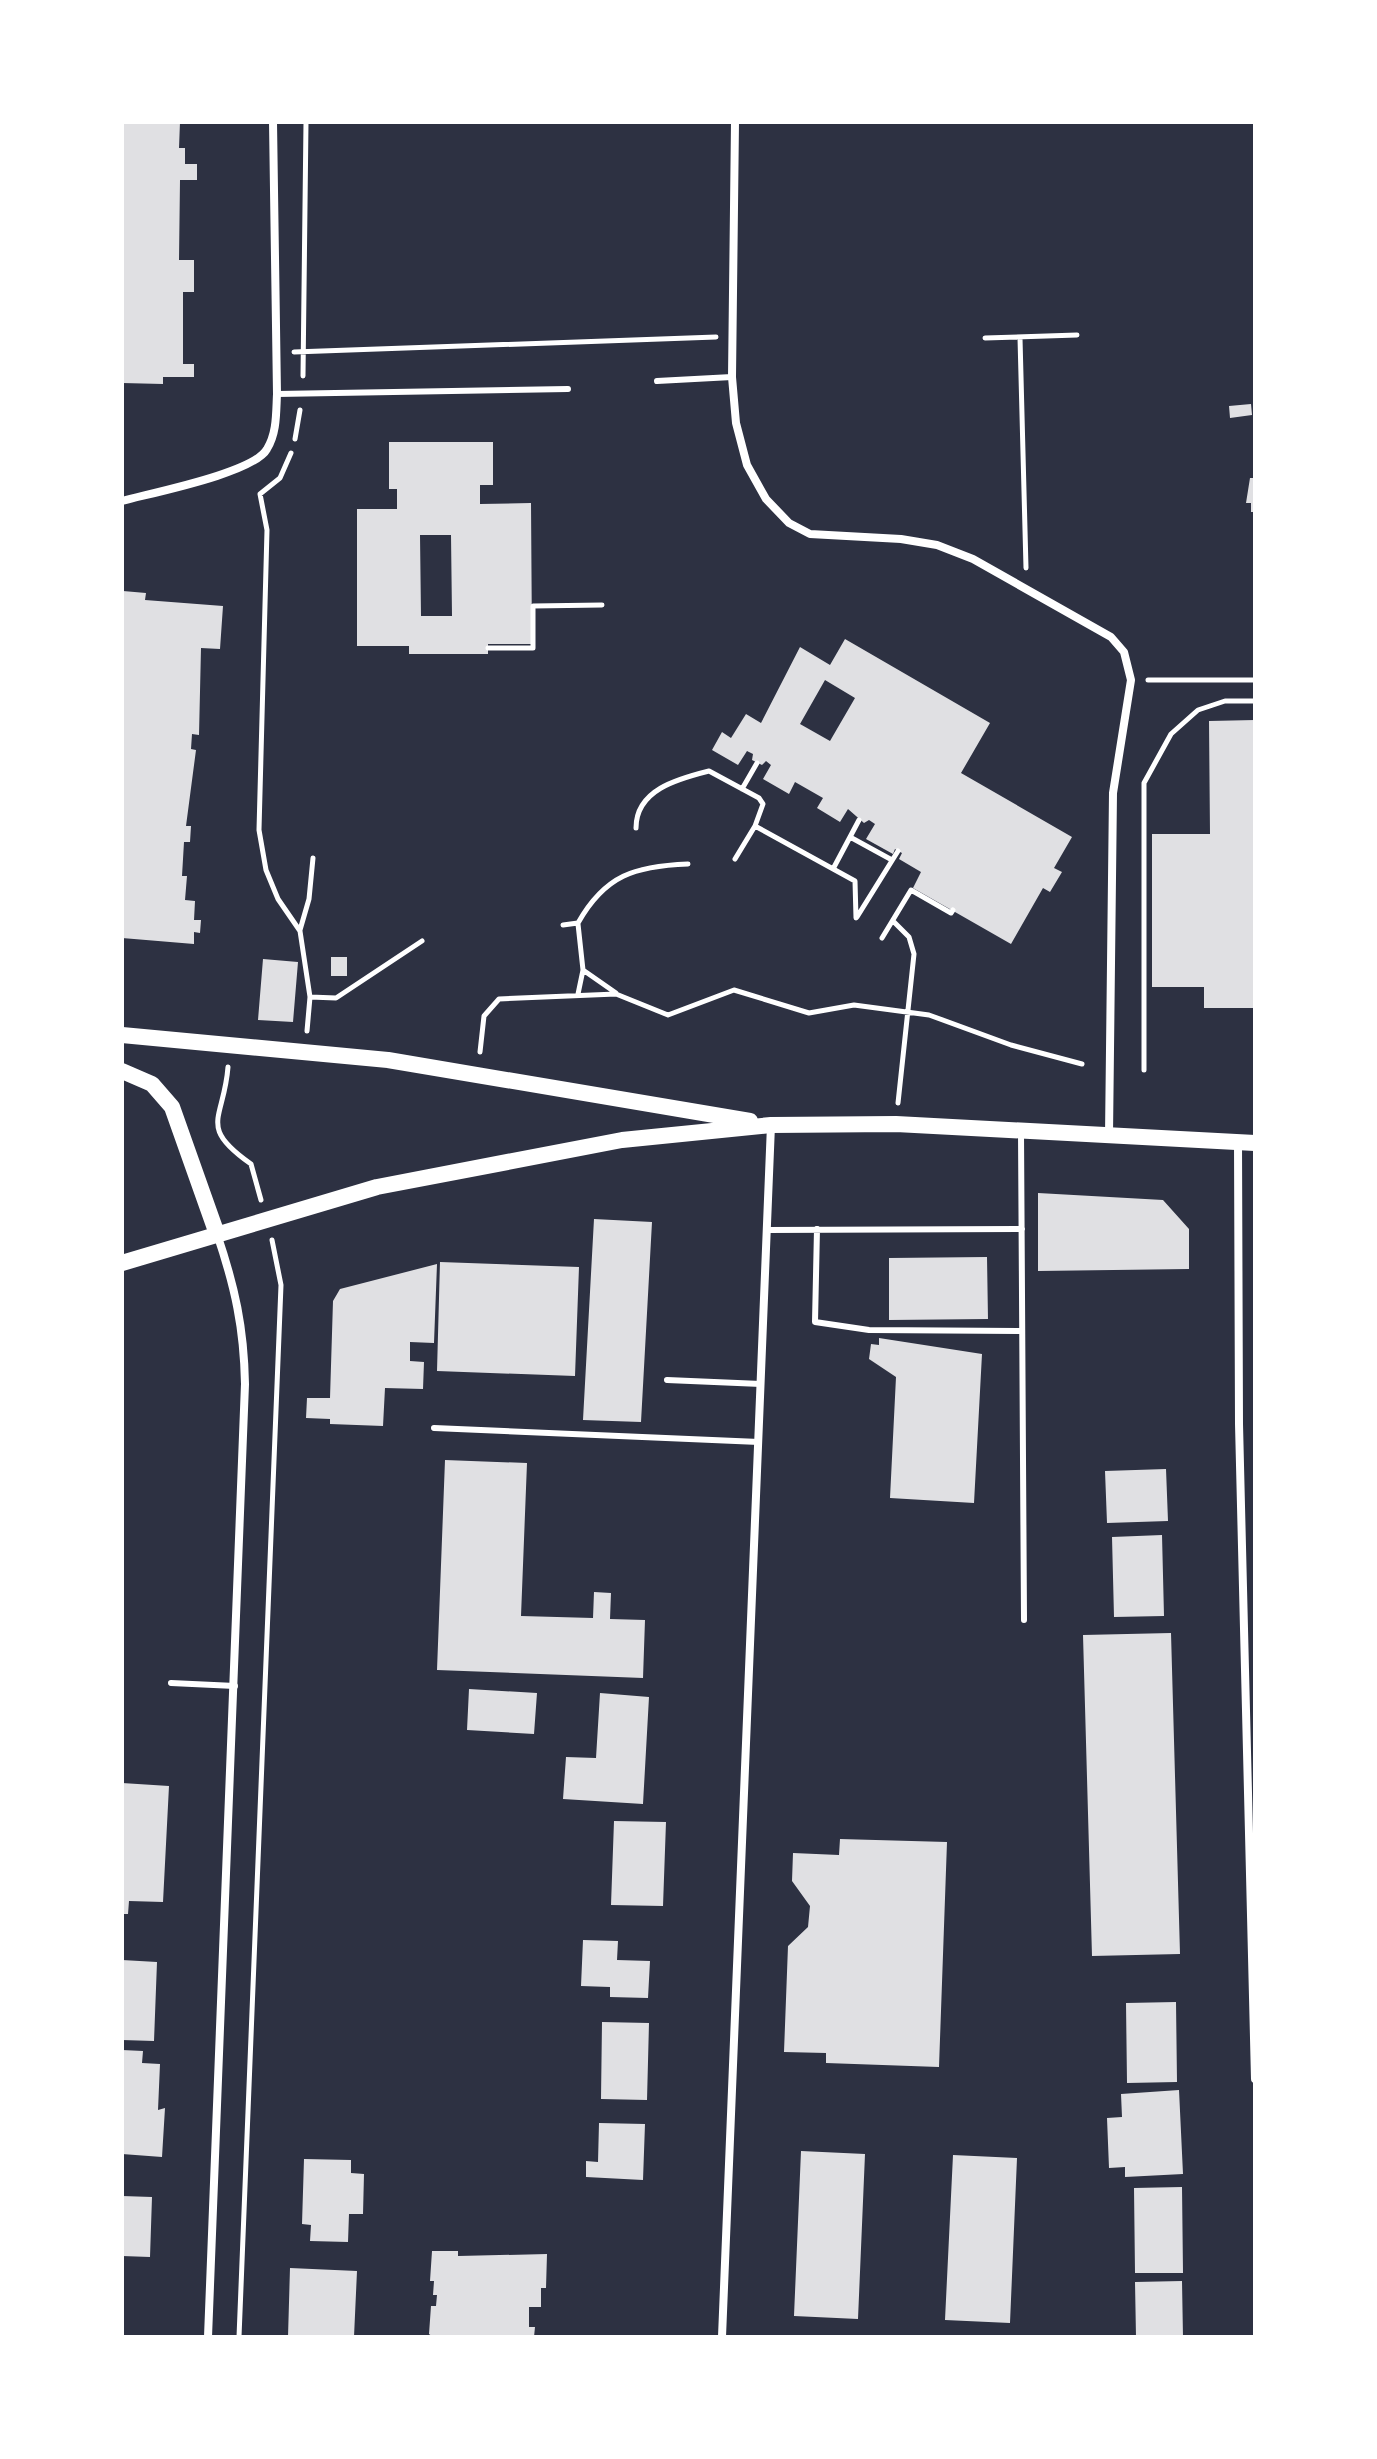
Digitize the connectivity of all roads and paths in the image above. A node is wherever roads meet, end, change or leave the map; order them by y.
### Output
1 (273, 122) edge
2 (306, 122) edge
3 (735, 122) edge
4 (1077, 335) dead end
5 (732, 337) junction
6 (985, 338) dead end
7 (1020, 338) junction
8 (304, 352) junction
9 (277, 353) junction
10 (732, 377) junction
11 (657, 381) dead end
12 (568, 389) dead end
13 (277, 394) junction
14 (302, 394) junction
15 (122, 501) edge
16 (1027, 589) junction
17 (602, 605) dead end
18 (488, 648) dead end
19 (1131, 680) junction
20 (1255, 680) edge
21 (1255, 701) edge
22 (757, 763) dead end
23 (742, 789) junction
24 (859, 820) dead end
25 (755, 826) junction
26 (636, 828) dead end
27 (850, 837) junction
28 (898, 851) dead end
29 (313, 858) dead end
30 (735, 859) dead end
31 (892, 860) junction
32 (688, 864) dead end
33 (833, 869) junction
34 (953, 910) dead end
35 (893, 921) junction
36 (578, 923) junction
37 (563, 925) dead end
38 (300, 931) junction
39 (882, 938) dead end
40 (422, 941) dead end
41 (583, 970) junction
42 (578, 994) junction
43 (616, 994) junction
44 (310, 997) junction
45 (908, 1012) junction
46 (122, 1035) edge
47 (307, 1036) dead end
48 (228, 1060) dead end
49 (1082, 1064) dead end
50 (1144, 1070) dead end
51 (122, 1071) edge
52 (477, 1076) junction
53 (896, 1124) junction
54 (771, 1125) junction
55 (1021, 1130) junction
56 (1109, 1135) junction
57 (1247, 1143) edge
58 (266, 1218) junction
59 (817, 1229) junction
60 (1022, 1229) junction
61 (767, 1230) junction
62 (217, 1234) junction
63 (122, 1263) edge
64 (281, 1273) dead end
65 (1022, 1331) junction
66 (667, 1380) dead end
67 (761, 1384) junction
68 (434, 1428) dead end
69 (759, 1442) junction
70 (1024, 1620) dead end
71 (171, 1683) dead end
72 (236, 1686) junction
73 (1255, 2079) edge
74 (208, 2337) edge
75 (239, 2337) edge
76 (722, 2337) edge

1 - 9 street
2 - 8 path
3 - 5 street
4 - 7 path
5 - 8 path
5 - 10 street
6 - 7 path
7 - 16 path
8 - 9 path
8 - 14 path
9 - 13 street
10 - 11 lane
10 - 16 street
12 - 14 lane
13 - 14 lane
13 - 15 street
14 - 38 path
16 - 19 street
17 - 18 path
19 - 20 path
19 - 56 street
21 - 50 path
22 - 23 path
23 - 25 path
23 - 26 path
24 - 27 path
25 - 30 path
25 - 33 path
27 - 31 path
27 - 33 path
28 - 31 path
29 - 38 path
31 - 33 path
32 - 36 path
34 - 35 path
35 - 39 path
35 - 45 path
36 - 37 path
36 - 41 path
38 - 44 path
40 - 44 path
41 - 42 path
41 - 43 path
42 - 43 path
42 - 52 path
43 - 45 path
44 - 47 path
45 - 49 path
45 - 53 path
46 - 52 main road
48 - 58 path
51 - 62 main road
52 - 54 main road
53 - 54 main road
53 - 55 main road
54 - 58 main road
54 - 61 street
55 - 56 main road
55 - 60 lane
56 - 57 main road
57 - 73 street
58 - 62 main road
59 - 60 lane
59 - 61 lane
59 - 65 lane
60 - 65 lane
61 - 67 street
62 - 63 main road
62 - 72 street
64 - 75 path
65 - 70 lane
66 - 67 lane
67 - 69 street
68 - 69 lane
69 - 76 street
71 - 72 lane
72 - 74 street

